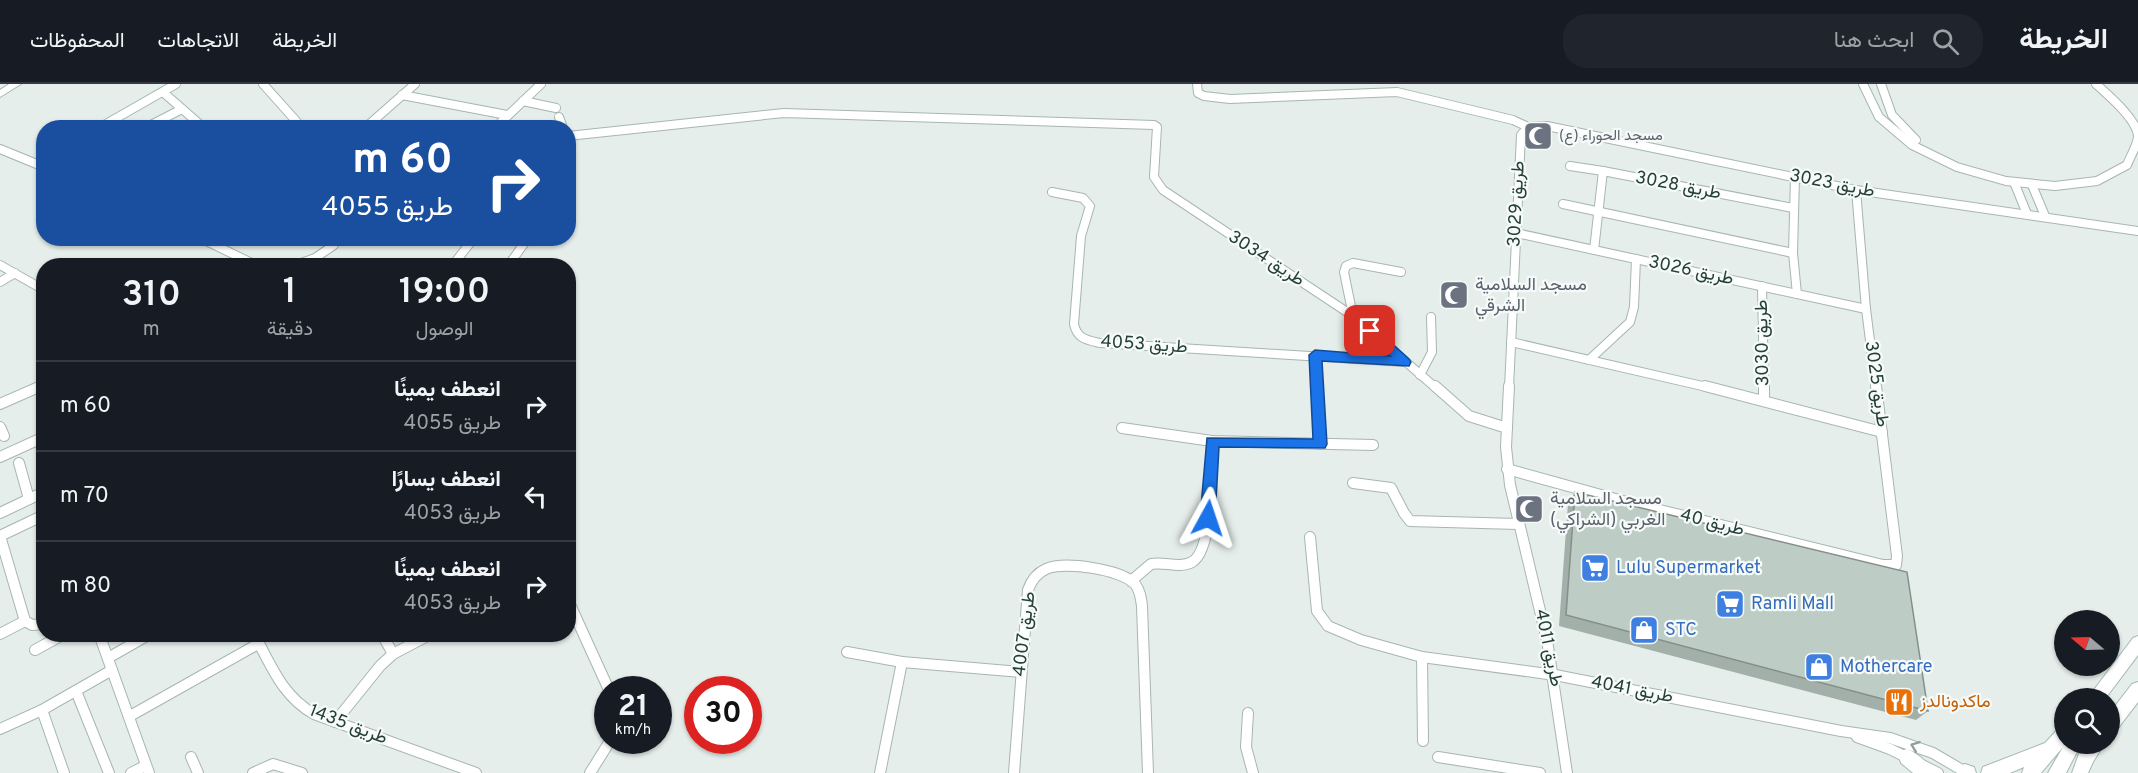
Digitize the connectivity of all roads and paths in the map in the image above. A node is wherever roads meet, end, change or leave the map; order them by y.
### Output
1 (16, 84) edge
2 (176, 84) edge
3 (263, 84) edge
4 (415, 84) edge
5 (541, 84) edge
6 (1197, 84) edge
7 (1394, 84) edge
8 (1863, 84) edge
9 (1881, 84) edge
10 (2096, 84) edge
11 (1397, 92) junction
12 (164, 93) junction
13 (0, 94) edge
14 (402, 95) junction
15 (523, 101) junction
16 (556, 108) dead end
17 (182, 109) junction
18 (507, 115) junction
19 (559, 117) dead end
20 (2129, 117) junction
21 (114, 120) edge
22 (161, 120) edge
23 (195, 120) edge
24 (295, 120) edge
25 (374, 120) edge
26 (502, 120) edge
27 (560, 120) edge
28 (2138, 121) edge
29 (1528, 127) junction
30 (576, 135) edge
31 (0, 149) edge
32 (36, 164) edge
33 (1954, 164) junction
34 (1570, 166) dead end
35 (1603, 171) junction
36 (1795, 177) junction
37 (2014, 182) junction
38 (2032, 184) junction
39 (1856, 190) junction
40 (1052, 192) dead end
41 (1563, 204) dead end
42 (1793, 208) junction
43 (1599, 212) junction
44 (2027, 214) junction
45 (2044, 216) junction
46 (2138, 231) edge
47 (1516, 233) junction
48 (219, 246) edge
49 (333, 246) edge
50 (468, 246) edge
51 (1594, 250) junction
52 (1793, 253) junction
53 (242, 258) edge
54 (316, 258) edge
55 (458, 258) edge
56 (1636, 259) junction
57 (0, 265) edge
58 (1401, 272) dead end
59 (15, 273) junction
60 (0, 282) edge
61 (36, 285) edge
62 (1762, 286) junction
63 (1797, 294) junction
64 (1866, 309) junction
65 (1353, 316) junction
66 (1431, 317) dead end
67 (1511, 342) junction
68 (1315, 355) junction
69 (1589, 360) junction
70 (1404, 362) junction
71 (1420, 375) junction
72 (36, 389) edge
73 (1764, 400) junction
74 (0, 404) edge
75 (0, 427) edge
76 (1122, 428) dead end
77 (1507, 428) junction
78 (1882, 432) junction
79 (4, 436) dead end
80 (36, 441) edge
81 (1212, 441) junction
82 (1320, 444) junction
83 (1373, 445) dead end
84 (0, 457) edge
85 (19, 464) dead end
86 (1507, 469) junction
87 (1353, 483) dead end
88 (36, 496) edge
89 (29, 499) junction
90 (0, 513) edge
91 (36, 519) edge
92 (1518, 524) junction
93 (0, 536) edge
94 (1310, 537) dead end
95 (1883, 565) joint
96 (1131, 581) junction
97 (576, 618) edge
98 (25, 621) junction
99 (36, 625) edge
100 (0, 634) edge
101 (50, 642) edge
102 (102, 642) edge
103 (136, 642) edge
104 (251, 642) edge
105 (258, 642) edge
106 (386, 642) edge
107 (416, 642) edge
108 (2138, 643) edge
109 (35, 650) dead end
110 (847, 652) dead end
111 (393, 654) junction
112 (1422, 657) junction
113 (108, 658) junction
114 (903, 662) junction
115 (112, 670) junction
116 (1020, 672) junction
117 (1555, 675) junction
118 (603, 676) edge
119 (2103, 688) edge
120 (2138, 689) edge
121 (76, 691) junction
122 (42, 710) junction
123 (1248, 713) dead end
124 (2120, 713) edge
125 (130, 716) junction
126 (335, 722) junction
127 (0, 729) edge
128 (1841, 731) junction
129 (1423, 741) dead end
130 (2054, 746) edge
131 (2051, 749) junction
132 (602, 754) edge
133 (2068, 754) edge
134 (2088, 754) edge
135 (1438, 757) dead end
136 (1907, 757) junction
137 (191, 758) dead end
138 (147, 769) edge
139 (195, 772) edge
140 (64, 773) edge
141 (109, 773) edge
142 (131, 773) edge
143 (253, 773) edge
144 (302, 773) edge
145 (476, 773) edge
146 (590, 773) edge
147 (880, 773) edge
148 (1014, 773) edge
149 (1148, 773) edge
150 (1253, 773) edge
151 (1540, 773) edge
152 (1567, 773) edge
153 (1925, 773) edge
154 (1938, 773) edge
155 (1967, 773) edge
156 (1989, 773) edge
157 (2030, 773) edge
158 (2056, 773) edge
159 (2080, 773) edge

1 - 13 main road
2 - 12 street
3 - 24 street
4 - 14 street
5 - 15 street
6 - 11 street, طريق 3023
7 - 11 street
8 - 33 street
9 - 33 street
10 - 20 street
11 - 29 street, طريق 3023
12 - 17 street
12 - 21 street
14 - 18 street
14 - 25 street
15 - 16 street
15 - 18 street
17 - 22 street
17 - 23 street
18 - 26 street
19 - 27 street
20 - 28 street
20 - 38 street
29 - 36 street, طريق 3023
29 - 47 street, طريق 3029
30 - 65 street, طريق 3034
31 - 32 street
33 - 37 street
34 - 35 street, طريق 3028
35 - 42 street, طريق 3028
35 - 43 street
36 - 39 street, طريق 3023
36 - 42 street
37 - 38 street
37 - 44 street
38 - 45 street
39 - 44 street, طريق 3023
39 - 64 street, طريق 3025
40 - 68 street, طريق 4053
41 - 43 street
42 - 52 street
43 - 51 street
43 - 52 street
44 - 45 street, طريق 3023
45 - 46 street, طريق 3023
47 - 51 street, طريق 3026
47 - 67 street, طريق 3029
48 - 53 street
49 - 54 street
50 - 55 street
51 - 56 street, طريق 3026
52 - 63 street
56 - 62 street, طريق 3026
56 - 69 street
57 - 59 street
58 - 65 street
59 - 60 street
59 - 61 street
62 - 63 street, طريق 3026
62 - 73 street, طريق 3030
63 - 64 street, طريق 3026
64 - 78 street, طريق 3025
65 - 70 street, طريق 3034
66 - 71 street
67 - 69 street
67 - 77 street, طريق 3029
68 - 70 street, طريق 4053
68 - 82 street
69 - 73 street
70 - 71 street, طريق 3034
71 - 77 street, طريق 3034
72 - 74 street
73 - 78 street
75 - 79 street
76 - 81 street
77 - 86 street, طريق 4011
78 - 95 street, طريق 3025
80 - 84 street
81 - 82 street
81 - 96 street
82 - 83 street
85 - 89 street
86 - 92 street, طريق 4011
86 - 95 street, طريق 40
87 - 92 street
88 - 89 street
89 - 90 street
91 - 93 street
92 - 117 street, طريق 4011
93 - 98 street
94 - 112 street, طريق 4041
96 - 116 street, طريق 4007
96 - 149 street
97 - 118 street
98 - 99 street
98 - 100 street
101 - 109 street
102 - 113 street
103 - 113 street
104 - 125 street
105 - 126 street, طريق 1435
106 - 111 street
107 - 111 street
108 - 119 main road
110 - 114 street
111 - 126 street
112 - 117 street, طريق 4041
112 - 129 street
113 - 115 street
114 - 116 street
114 - 147 street
115 - 121 street
115 - 125 street
116 - 148 street, طريق 4007
117 - 128 street, طريق 4041
117 - 152 street, طريق 4011
120 - 124 main road
121 - 122 street
121 - 141 street
122 - 127 street
122 - 140 street
123 - 150 street
125 - 138 street
126 - 145 street, طريق 1435
128 - 136 street, طريق 4041
155 -> 128 street, طريق 4041
130 - 131 main road
131 - 156 main road
131 - 157 main road
132 - 146 street
133 - 158 main road
134 - 159 main road
135 - 151 street
136 - 153 main road
136 - 154 street, طريق 4041
137 - 139 street
138 - 142 street
143 - 144 street

